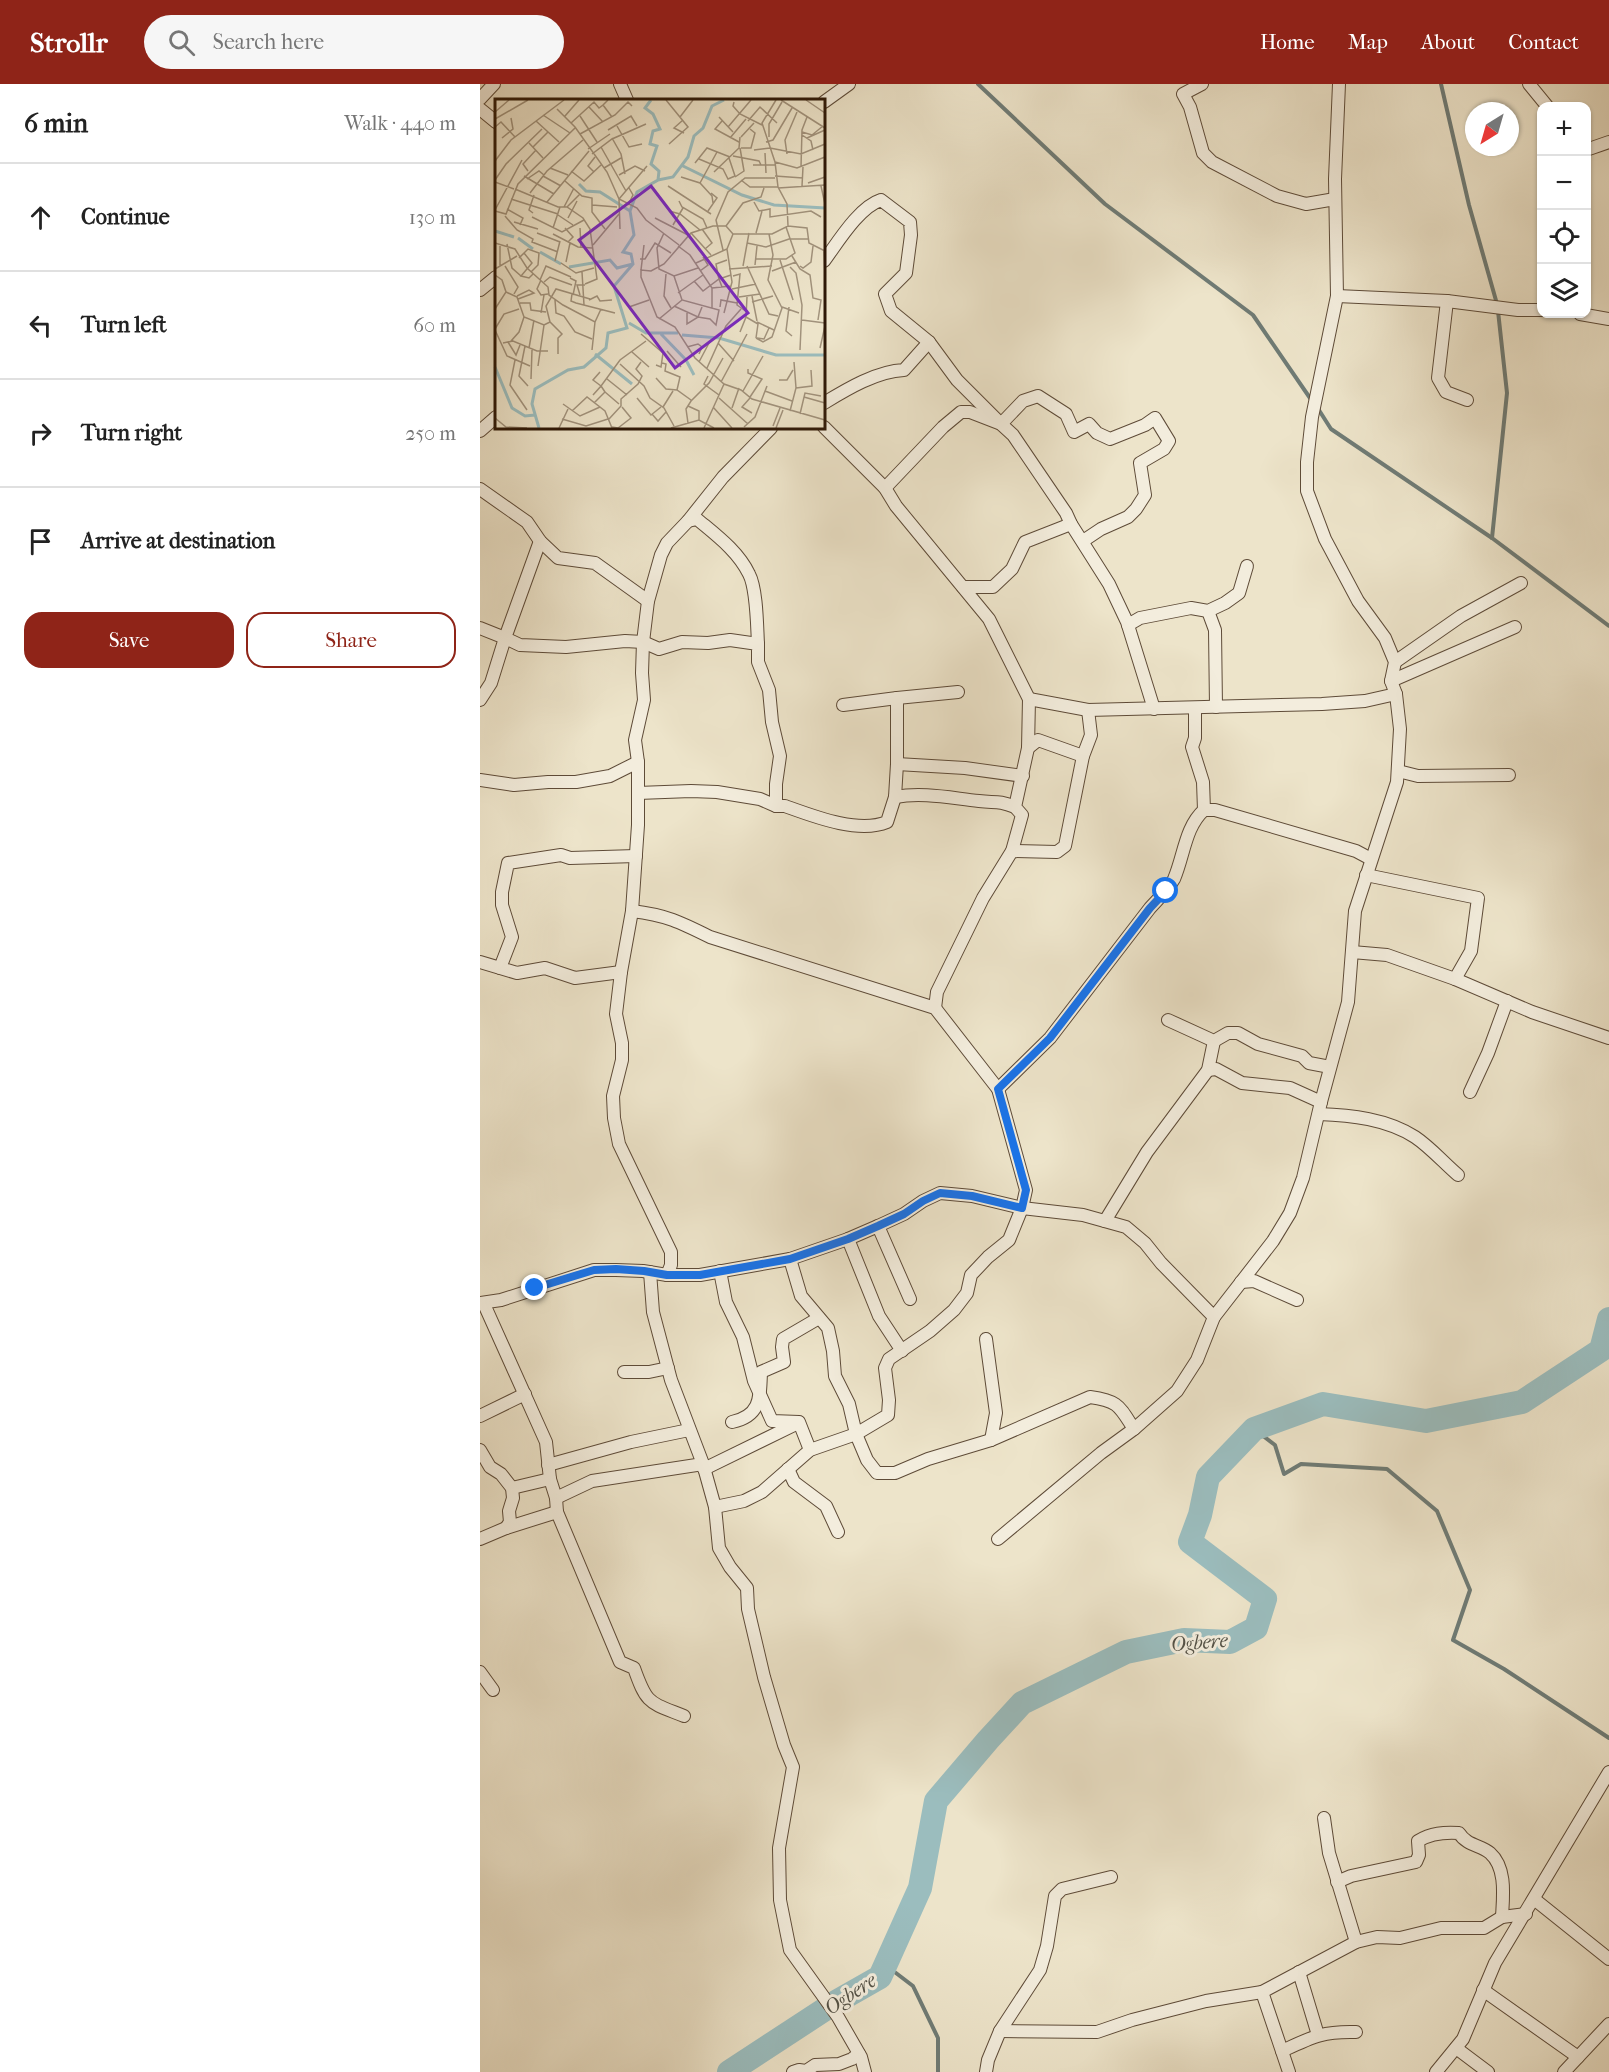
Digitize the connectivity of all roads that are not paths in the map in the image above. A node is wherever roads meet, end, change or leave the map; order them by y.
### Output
1 (494, 84) edge
2 (620, 84) edge
3 (849, 84) edge
4 (1203, 84) edge
5 (1339, 84) edge
6 (1529, 84) edge
7 (480, 99) edge
8 (627, 99) edge
9 (825, 101) edge
10 (1544, 102) edge
11 (480, 109) edge
12 (495, 121) edge
13 (1609, 142) edge
14 (1591, 149) edge
15 (1335, 199) junction
16 (825, 260) edge
17 (495, 278) edge
18 (480, 290) edge
19 (1337, 297) junction
20 (1447, 301) junction
21 (1537, 310) edge
22 (1591, 316) edge
23 (1609, 319) edge
24 (929, 342) junction
25 (1467, 400) dead end
26 (825, 403) edge
27 (495, 418) edge
28 (1001, 424) junction
29 (825, 428) edge
30 (770, 429) edge
31 (480, 431) edge
32 (885, 488) junction
33 (480, 489) edge
34 (688, 521) junction
35 (1071, 524) junction
36 (540, 541) junction
37 (1083, 541) junction
38 (1247, 566) dead end
39 (1521, 583) dead end
40 (963, 587) junction
41 (648, 601) junction
42 (1208, 611) junction
43 (1128, 625) junction
44 (1515, 627) dead end
45 (480, 628) edge
46 (505, 638) junction
47 (643, 642) junction
48 (758, 644) junction
49 (1395, 662) junction
50 (1391, 681) junction
51 (958, 692) dead end
52 (1396, 694) junction
53 (897, 698) junction
54 (1029, 699) junction
55 (480, 700) edge
56 (843, 705) dead end
57 (1216, 707) junction
58 (1195, 708) junction
59 (1154, 709) junction
60 (1088, 710) junction
61 (1028, 748) junction
62 (1083, 756) junction
63 (638, 762) junction
64 (897, 764) junction
65 (1398, 771) junction
66 (1509, 775) dead end
67 (1023, 776) junction
68 (480, 780) edge
69 (638, 793) junction
70 (895, 797) junction
71 (776, 806) junction
72 (1204, 810) junction
73 (1018, 811) junction
74 (1012, 851) junction
75 (636, 856) junction
76 (1371, 859) junction
77 (1366, 875) junction
78 (632, 911) junction
79 (1352, 951) junction
80 (480, 962) edge
81 (500, 968) junction
82 (621, 972) junction
83 (1455, 979) junction
84 (1507, 1001) junction
85 (929, 1006) junction
86 (1168, 1020) dead end
87 (1609, 1038) edge
88 (1214, 1041) junction
89 (1330, 1067) junction
90 (1208, 1070) junction
91 (998, 1089) junction
92 (1470, 1092) dead end
93 (1320, 1108) junction
94 (1458, 1175) dead end
95 (1022, 1208) junction
96 (1105, 1221) junction
97 (878, 1226) junction
98 (848, 1239) junction
99 (790, 1259) junction
100 (720, 1271) junction
101 (650, 1272) junction
102 (667, 1275) junction
103 (1241, 1281) junction
104 (910, 1299) dead end
105 (1297, 1300) dead end
106 (482, 1304) edge
107 (1214, 1317) junction
108 (819, 1318) junction
109 (986, 1339) dead end
110 (902, 1351) junction
111 (668, 1368) junction
112 (624, 1372) dead end
113 (760, 1393) junction
114 (525, 1394) junction
115 (480, 1416) edge
116 (732, 1422) dead end
117 (799, 1422) junction
118 (1134, 1429) junction
119 (689, 1430) junction
120 (856, 1434) junction
121 (991, 1440) junction
122 (480, 1450) edge
123 (810, 1450) junction
124 (548, 1466) junction
125 (704, 1467) junction
126 (788, 1469) junction
127 (550, 1479) junction
128 (512, 1488) junction
129 (556, 1498) junction
130 (715, 1507) junction
131 (557, 1512) junction
132 (506, 1528) junction
133 (838, 1532) dead end
134 (480, 1539) edge
135 (998, 1539) dead end
136 (480, 1672) edge
137 (493, 1690) dead end
138 (684, 1716) dead end
139 (1609, 1772) edge
140 (1324, 1818) dead end
141 (1111, 1877) dead end
142 (1337, 1882) junction
143 (1534, 1899) junction
144 (1526, 1914) junction
145 (1502, 1917) junction
146 (1356, 1942) junction
147 (1609, 1959) edge
148 (1299, 1972) junction
149 (1483, 1990) junction
150 (1262, 1992) junction
151 (1609, 2024) edge
152 (1000, 2031) junction
153 (1356, 2032) dead end
154 (1318, 2035) junction
155 (1456, 2048) junction
156 (1282, 2051) junction
157 (859, 2054) junction
158 (1578, 2057) junction
159 (793, 2072) edge
160 (865, 2072) edge
161 (986, 2072) edge
162 (1289, 2072) edge
163 (1436, 2072) edge
164 (1488, 2072) edge
165 (1564, 2072) edge

1 - 7 street
2 - 8 street
3 - 9 street
4 - 15 street
5 - 15 street
6 - 10 street
11 - 12 street
13 - 14 street
15 - 19 street
16 - 24 street
17 - 18 street
19 - 20 street
19 - 49 street
20 - 21 street
20 - 25 street
22 - 23 street
24 - 26 street
24 - 28 street
27 - 31 street
28 - 32 street
28 - 35 street
28 - 37 street
29 - 32 street
30 - 34 street
32 - 40 street
33 - 36 street
34 - 41 street
34 - 48 street
35 - 37 street
35 - 40 street
36 - 41 street
36 - 46 street
37 - 43 street
38 - 42 street
39 - 49 street
40 - 54 street
41 - 47 street
42 - 43 street
42 - 57 street
43 - 59 street
44 - 50 street
45 - 46 street
46 - 47 street
46 - 55 street
47 - 48 street
47 - 63 street
48 - 71 street
49 - 50 street
50 - 52 street
51 - 53 street
52 - 57 street
52 - 65 street
53 - 56 street
53 - 64 street
54 - 60 street
54 - 61 street
57 - 58 street
58 - 59 street
58 - 72 street
59 - 60 street
60 - 62 street
61 - 62 street
61 - 67 street
62 - 74 street
63 - 68 street
63 - 69 street
64 - 67 street
64 - 70 street
65 - 66 street
65 - 76 street
67 - 73 street
69 - 71 street
69 - 75 street
70 - 71 street
70 - 73 street
72 - 76 street
72 - 91 street
73 - 74 street
74 - 85 street
75 - 78 street
75 - 81 street
76 - 77 street
77 - 79 street
77 - 83 street
78 - 82 street
78 - 85 street
79 - 83 street
79 - 89 street
80 - 81 street
81 - 82 street
82 - 102 street
83 - 84 street
84 - 87 street
84 - 92 street
85 - 91 street
86 - 88 street
88 - 89 street
88 - 90 street
89 - 93 street
90 - 93 street
90 - 96 street
91 - 95 street
93 - 94 street
93 - 103 street
95 - 96 street
95 - 97 street
95 - 110 street
96 - 107 street
97 - 98 street
97 - 104 street
98 - 99 street
98 - 110 street
99 - 100 street
99 - 108 street
100 - 102 street
100 - 113 street
101 - 102 street
101 - 106 street
101 - 111 street
103 - 105 street
103 - 107 street
106 - 114 street
107 - 118 street
108 - 113 street
108 - 120 street
109 - 121 street
110 - 120 street
111 - 112 street
111 - 119 street
113 - 116 street
113 - 117 street
114 - 115 street
114 - 124 street
117 - 123 street
117 - 125 street
118 - 121 street
118 - 135 street
119 - 124 street
119 - 125 street
120 - 121 street
120 - 123 street
122 - 128 street
123 - 126 street
124 - 127 street
125 - 129 street
125 - 130 street
126 - 130 street
126 - 133 street
127 - 128 street
127 - 129 street
128 - 132 street
129 - 131 street
130 - 157 street
131 - 132 street
131 - 138 street
132 - 134 street
136 - 137 street
139 - 143 street
140 - 142 street
141 - 152 street
142 - 145 street
142 - 146 street
143 - 144 street
143 - 147 street
144 - 145 street
144 - 149 street
145 - 146 street
146 - 148 street
148 - 150 street
148 - 154 street
149 - 155 street
149 - 158 street
150 - 152 street
150 - 156 street
151 - 158 street
152 - 161 street
153 - 154 street
154 - 156 street
155 - 163 street
155 - 164 street
156 - 162 street
157 - 159 street
157 - 160 street
158 - 165 street

